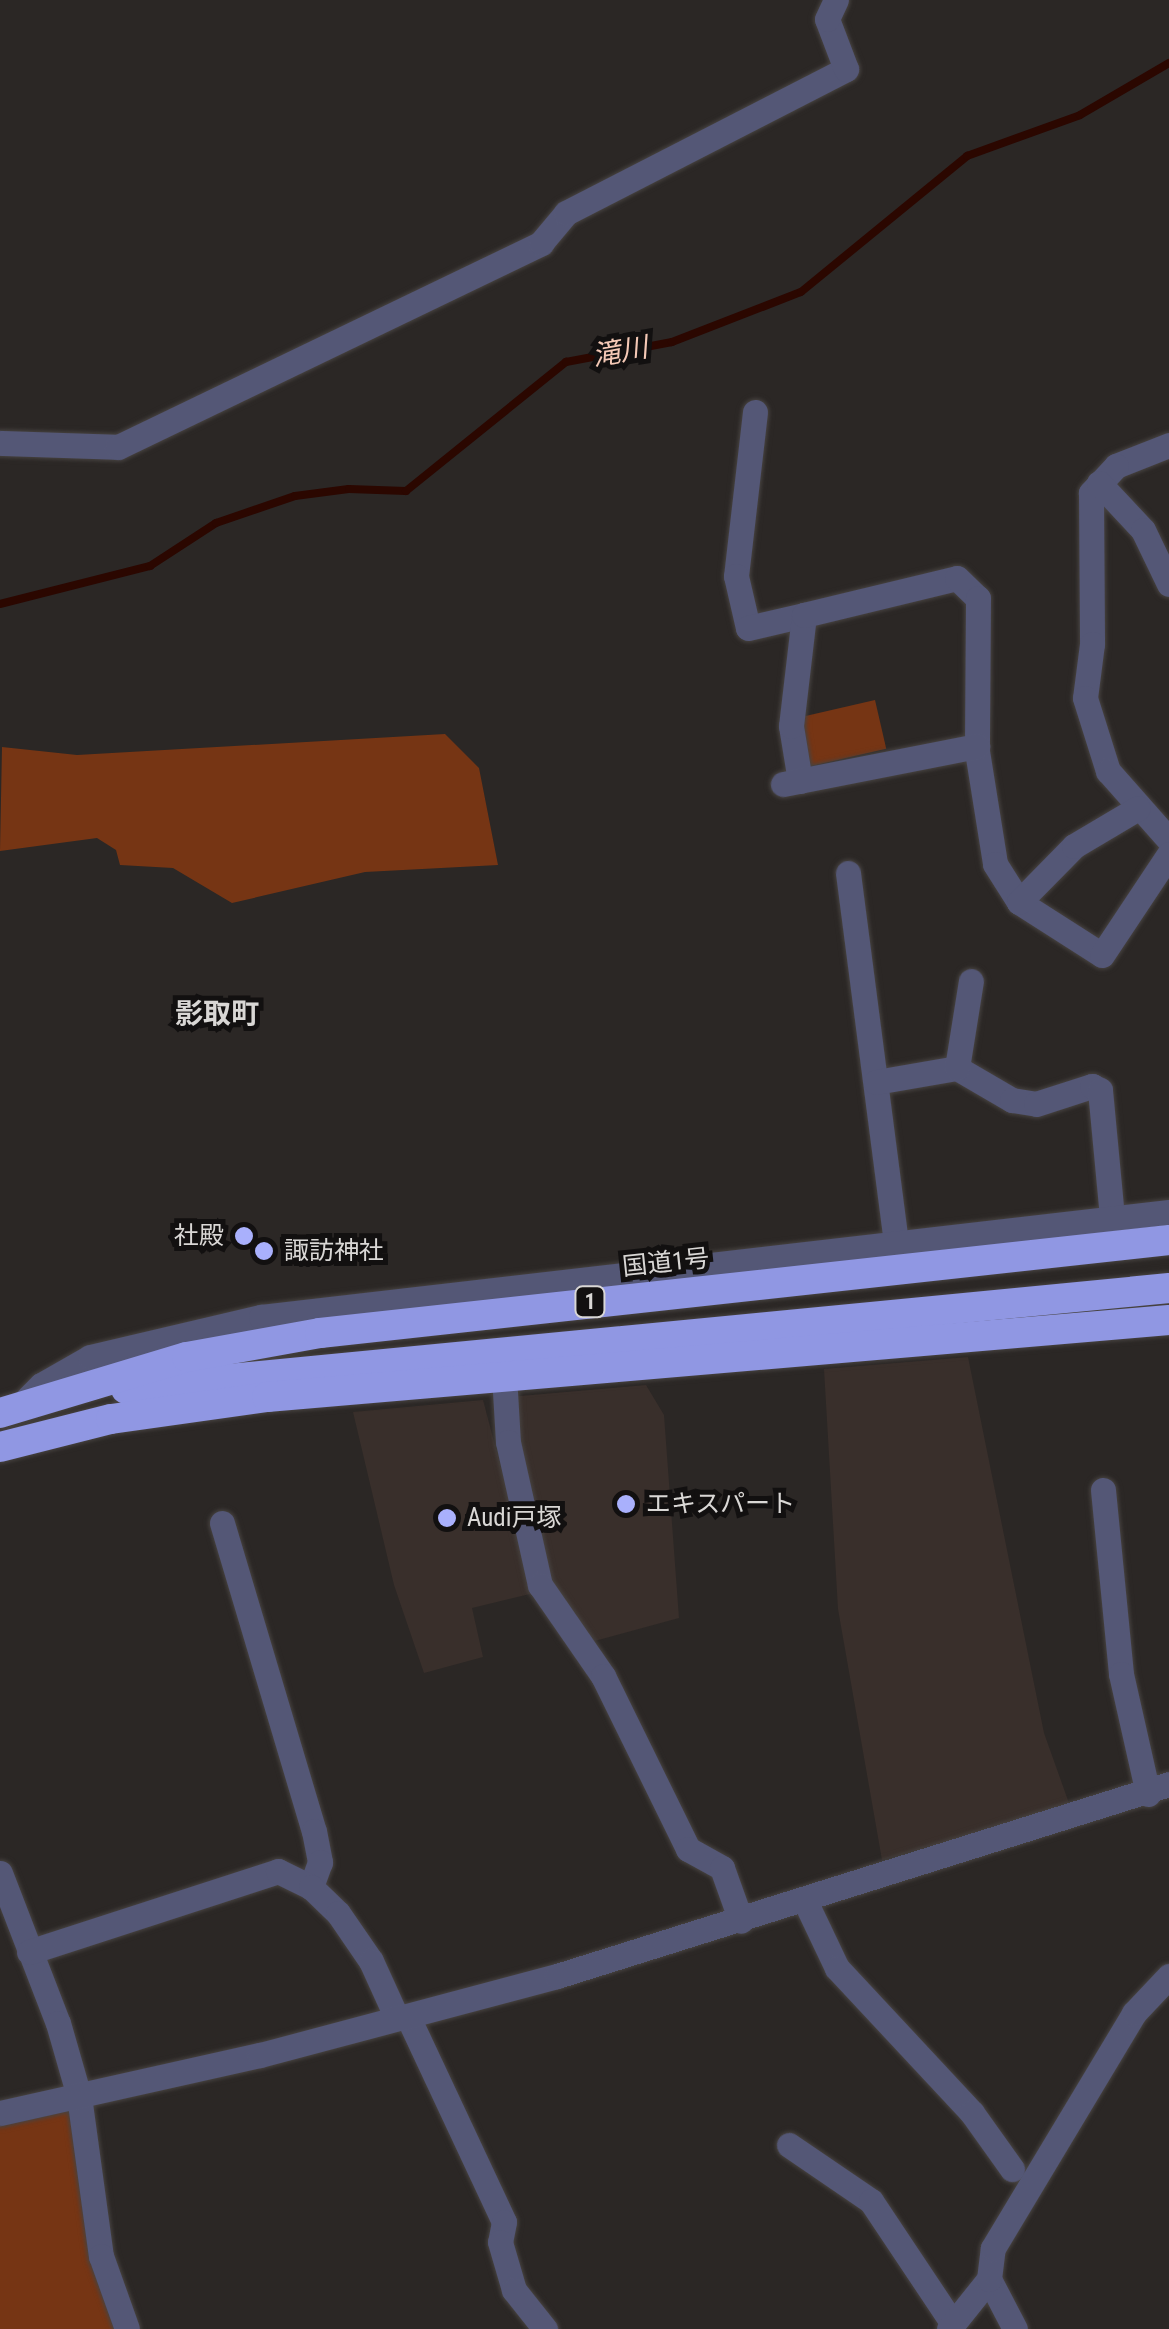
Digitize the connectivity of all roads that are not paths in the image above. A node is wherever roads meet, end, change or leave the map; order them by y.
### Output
1 (836, 0) edge
2 (755, 412) dead end
3 (0, 444) edge
4 (1169, 445) edge
5 (1099, 483) junction
6 (1169, 584) edge
7 (804, 615) junction
8 (977, 746) junction
9 (1138, 808) junction
10 (1169, 840) edge
11 (1169, 854) edge
12 (848, 872) dead end
13 (1019, 902) junction
14 (971, 981) dead end
15 (957, 1068) junction
16 (876, 1082) junction
17 (1169, 1212) edge
18 (1112, 1216) junction
19 (1169, 1240) edge
20 (896, 1241) junction
21 (1169, 1288) edge
22 (1163, 1320) edge
23 (504, 1374) junction
24 (10, 1410) edge
25 (0, 1447) edge
26 (1103, 1490) dead end
27 (222, 1523) dead end
28 (1158, 1789) edge
29 (0, 1873) edge
30 (310, 1887) junction
31 (806, 1902) junction
32 (6, 1920) edge
33 (741, 1922) junction
34 (29, 1952) junction
35 (1169, 1976) edge
36 (402, 2017) junction
37 (79, 2096) junction
38 (0, 2113) edge
39 (789, 2146) dead end
40 (1012, 2169) dead end
41 (989, 2279) junction
42 (951, 2326) edge
43 (127, 2329) edge
44 (545, 2329) edge
45 (1015, 2329) edge

1 - 3 street
2 - 7 street
4 - 5 street
5 - 6 street
5 - 9 street
7 - 8 street
7 - 8 street
8 - 13 street
9 - 10 street
9 - 13 street
11 - 13 street
12 - 16 street
14 - 15 street
15 - 16 street
15 - 18 street
16 - 20 street
17 - 18 street
18 - 20 street
19 - 24 highway, 国道1号 / 1
20 - 24 street
21 - 24 highway, 1
22 - 23 highway
23 - 25 highway
23 - 33 street
26 - 28 street
27 - 30 street
28 - 31 street
29 - 32 street
30 - 34 street
30 - 36 street
31 - 33 street
31 - 40 street
32 - 34 street
33 - 36 street
34 - 37 street
35 - 41 street
36 - 37 street
36 - 44 street
37 - 38 street
37 - 43 street
39 - 42 street
41 - 42 street
41 - 45 street

